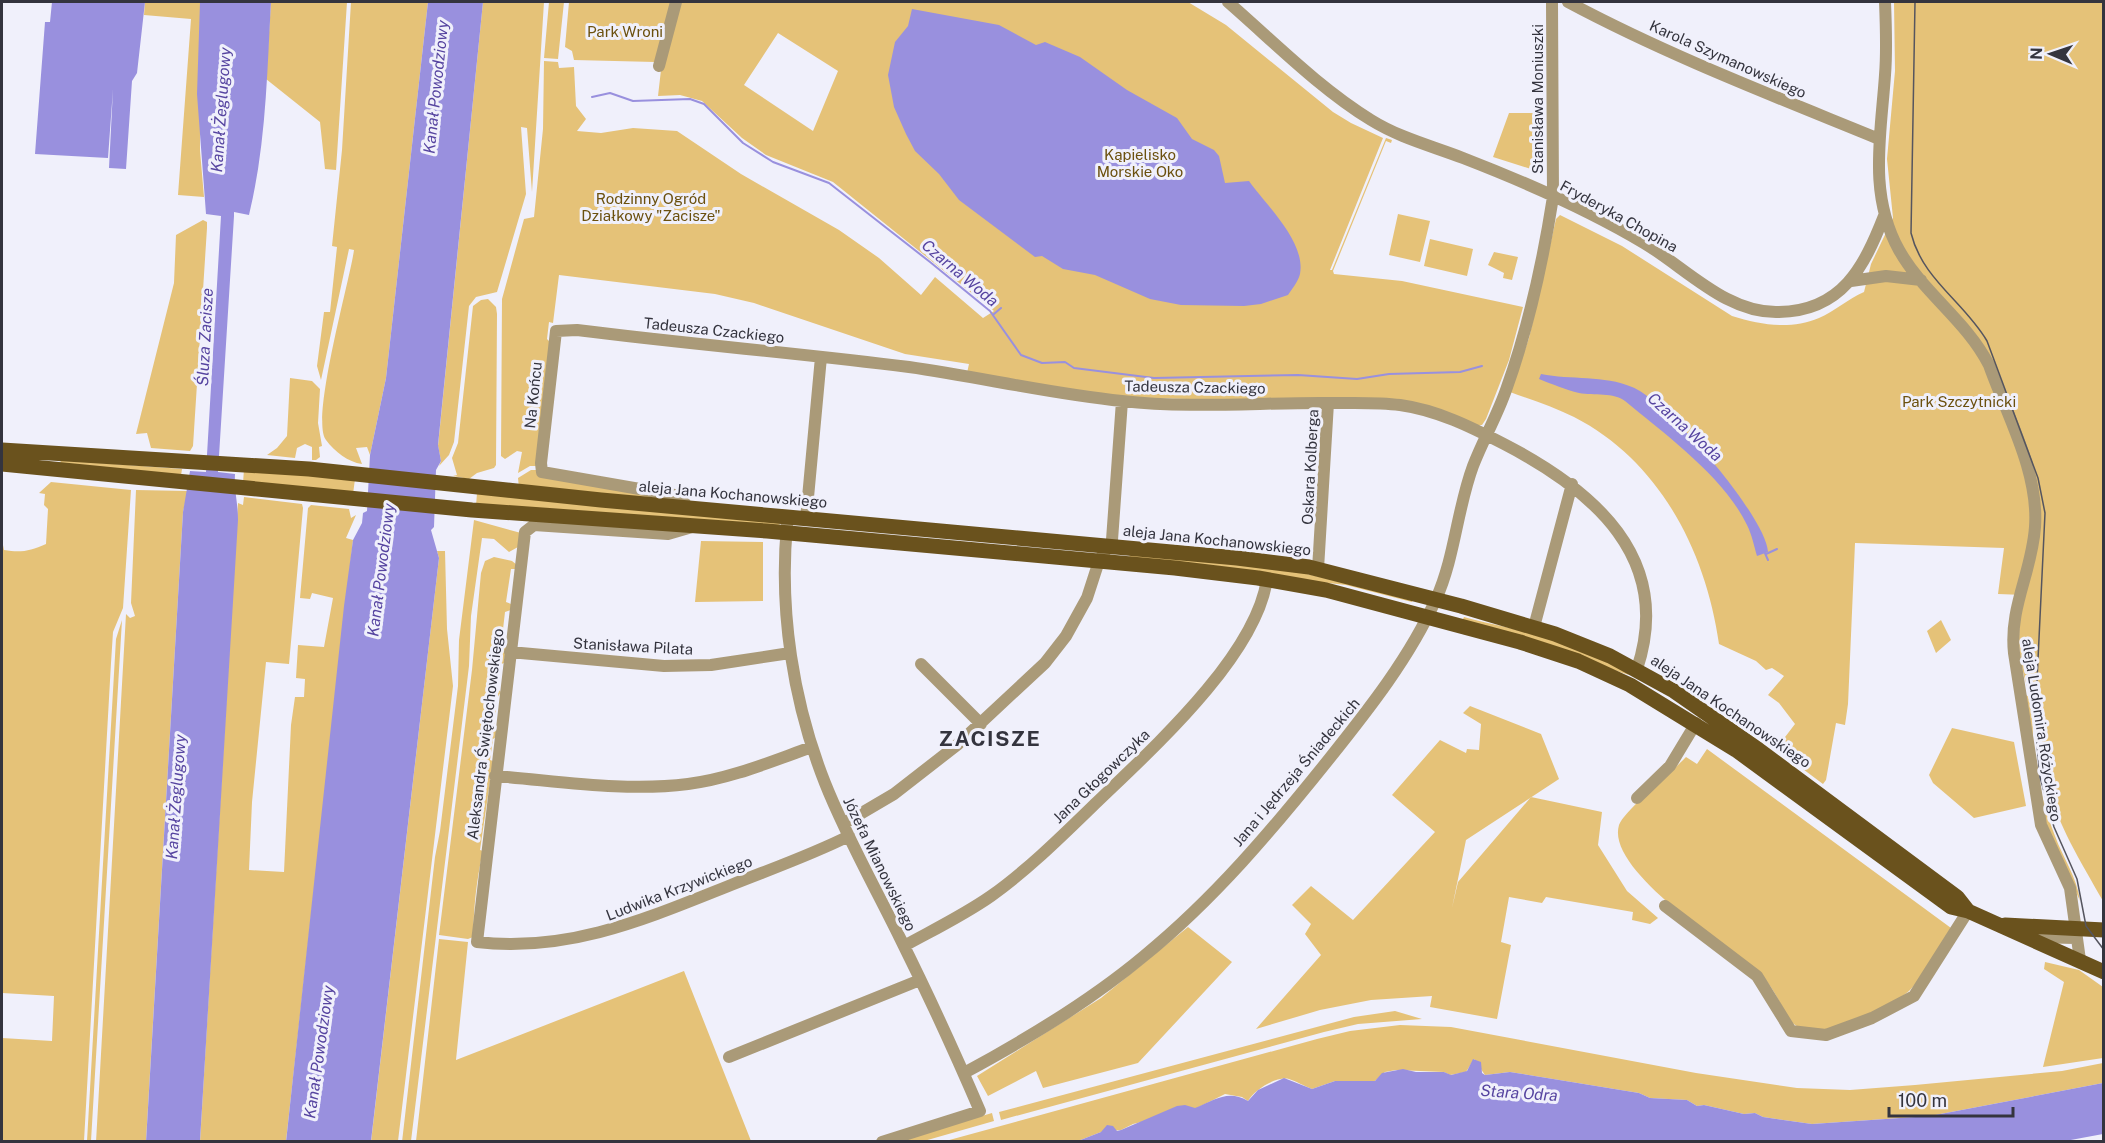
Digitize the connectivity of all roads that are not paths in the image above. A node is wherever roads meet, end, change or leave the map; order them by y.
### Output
1 (676, 2) edge
2 (1228, 2) edge
3 (1552, 2) edge
4 (1568, 2) edge
5 (1885, 2) edge
6 (659, 66) dead end
7 (1879, 139) junction
8 (1553, 197) junction
9 (1884, 216) junction
10 (1922, 280) junction
11 (1851, 281) junction
12 (555, 337) joint
13 (821, 357) junction
14 (1122, 401) junction
15 (1328, 403) junction
16 (1486, 435) junction
17 (2, 450) edge
18 (2, 464) edge
19 (1572, 484) junction
20 (688, 508) junction
21 (806, 519) junction
22 (787, 525) junction
23 (693, 526) junction
24 (525, 532) joint
25 (1110, 547) junction
26 (1100, 561) junction
27 (1318, 569) junction
28 (1267, 579) junction
29 (1436, 600) junction
30 (1427, 616) junction
31 (1534, 627) junction
32 (510, 652) junction
33 (790, 653) junction
34 (921, 664) dead end
35 (1637, 669) junction
36 (1630, 685) junction
37 (1696, 723) junction
38 (981, 724) junction
39 (812, 747) junction
40 (495, 776) junction
41 (1637, 798) dead end
42 (843, 824) junction
43 (849, 836) junction
44 (1665, 906) dead end
45 (1968, 911) junction
46 (1999, 925) junction
47 (2103, 930) edge
48 (2075, 933) junction
49 (2025, 936) junction
50 (477, 942) joint
51 (904, 946) junction
52 (2080, 960) junction
53 (2103, 972) edge
54 (920, 980) junction
55 (729, 1057) dead end
56 (964, 1073) junction
57 (882, 1142) edge

1 - 6 street
2 - 8 street, Fryderyka Chopina
3 - 8 street, Stanisława Moniuszki
4 - 7 street, Karola Szymanowskiego
5 - 7 street, aleja Ludomira Różyckiego
7 - 9 street, aleja Ludomira Różyckiego
8 - 11 street, Fryderyka Chopina
8 - 16 street, Jana i Jędrzeja Śniadeckich
9 - 10 street, aleja Ludomira Różyckiego
9 - 11 street, Fryderyka Chopina
10 - 11 street, Fryderyka Chopina
10 - 48 street, aleja Ludomira Różyckiego
12 - 13 street, Tadeusza Czackiego
12 - 20 street, Na Końcu
13 - 14 street, Tadeusza Czackiego
13 - 21 street
14 - 15 street, Tadeusza Czackiego
14 - 25 street
15 - 16 street, Tadeusza Czackiego
15 - 27 street, Oskara Kolberga
16 - 19 street, Tadeusza Czackiego
16 - 29 street, Jana i Jędrzeja Śniadeckich
17 - 20 main road, aleja Jana Kochanowskiego
18 - 23 main road, aleja Jana Kochanowskiego
19 - 31 street
19 - 35 street, Tadeusza Czackiego
20 - 22 main road, aleja Jana Kochanowskiego
21 - 22 main road, aleja Jana Kochanowskiego
21 - 25 main road, aleja Jana Kochanowskiego
22 - 23 main road, aleja Jana Kochanowskiego
22 - 26 main road, aleja Jana Kochanowskiego
22 - 33 street, Józefa Mianowskiego
23 - 24 street, aleja Jana Kochanowskiego
24 - 32 street, Aleksandra Świętochowskiego
25 - 26 street
25 - 27 main road, aleja Jana Kochanowskiego
26 - 28 main road, aleja Jana Kochanowskiego
26 - 38 street
27 - 29 main road, aleja Jana Kochanowskiego
28 - 30 main road, aleja Jana Kochanowskiego
28 - 51 street, Jana Głogowczyka
29 - 30 street, Jana i Jędrzeja Śniadeckich
29 - 31 main road, aleja Jana Kochanowskiego
30 - 36 main road, aleja Jana Kochanowskiego
30 - 56 street, Jana i Jędrzeja Śniadeckich
31 - 35 main road, aleja Jana Kochanowskiego
32 - 33 street, Stanisława Pilata
32 - 40 street, Aleksandra Świętochowskiego
33 - 39 street, Józefa Mianowskiego
34 - 38 street
35 - 36 main road
35 - 45 main road, aleja Jana Kochanowskiego
36 - 37 main road, aleja Jana Kochanowskiego
37 - 41 street
37 - 45 main road, aleja Jana Kochanowskiego
38 - 42 street
39 - 40 street
39 - 42 street, Józefa Mianowskiego
40 - 50 street, Aleksandra Świętochowskiego
42 - 43 street, Józefa Mianowskiego
43 - 50 street, Ludwika Krzywickiego
43 - 51 street, Józefa Mianowskiego
44 - 45 street
45 - 46 main road, aleja Jana Kochanowskiego
46 - 48 main road, aleja Jana Kochanowskiego
46 - 49 main road, aleja Jana Kochanowskiego
47 - 48 main road, aleja Jana Kochanowskiego
48 - 49 street
48 - 52 street, aleja Ludomira Różyckiego
49 - 52 main road, aleja Jana Kochanowskiego
51 - 54 street, Józefa Mianowskiego
52 - 53 main road, aleja Jana Kochanowskiego
54 - 55 street
54 - 56 street, Józefa Mianowskiego
56 - 57 street, Józefa Mianowskiego

